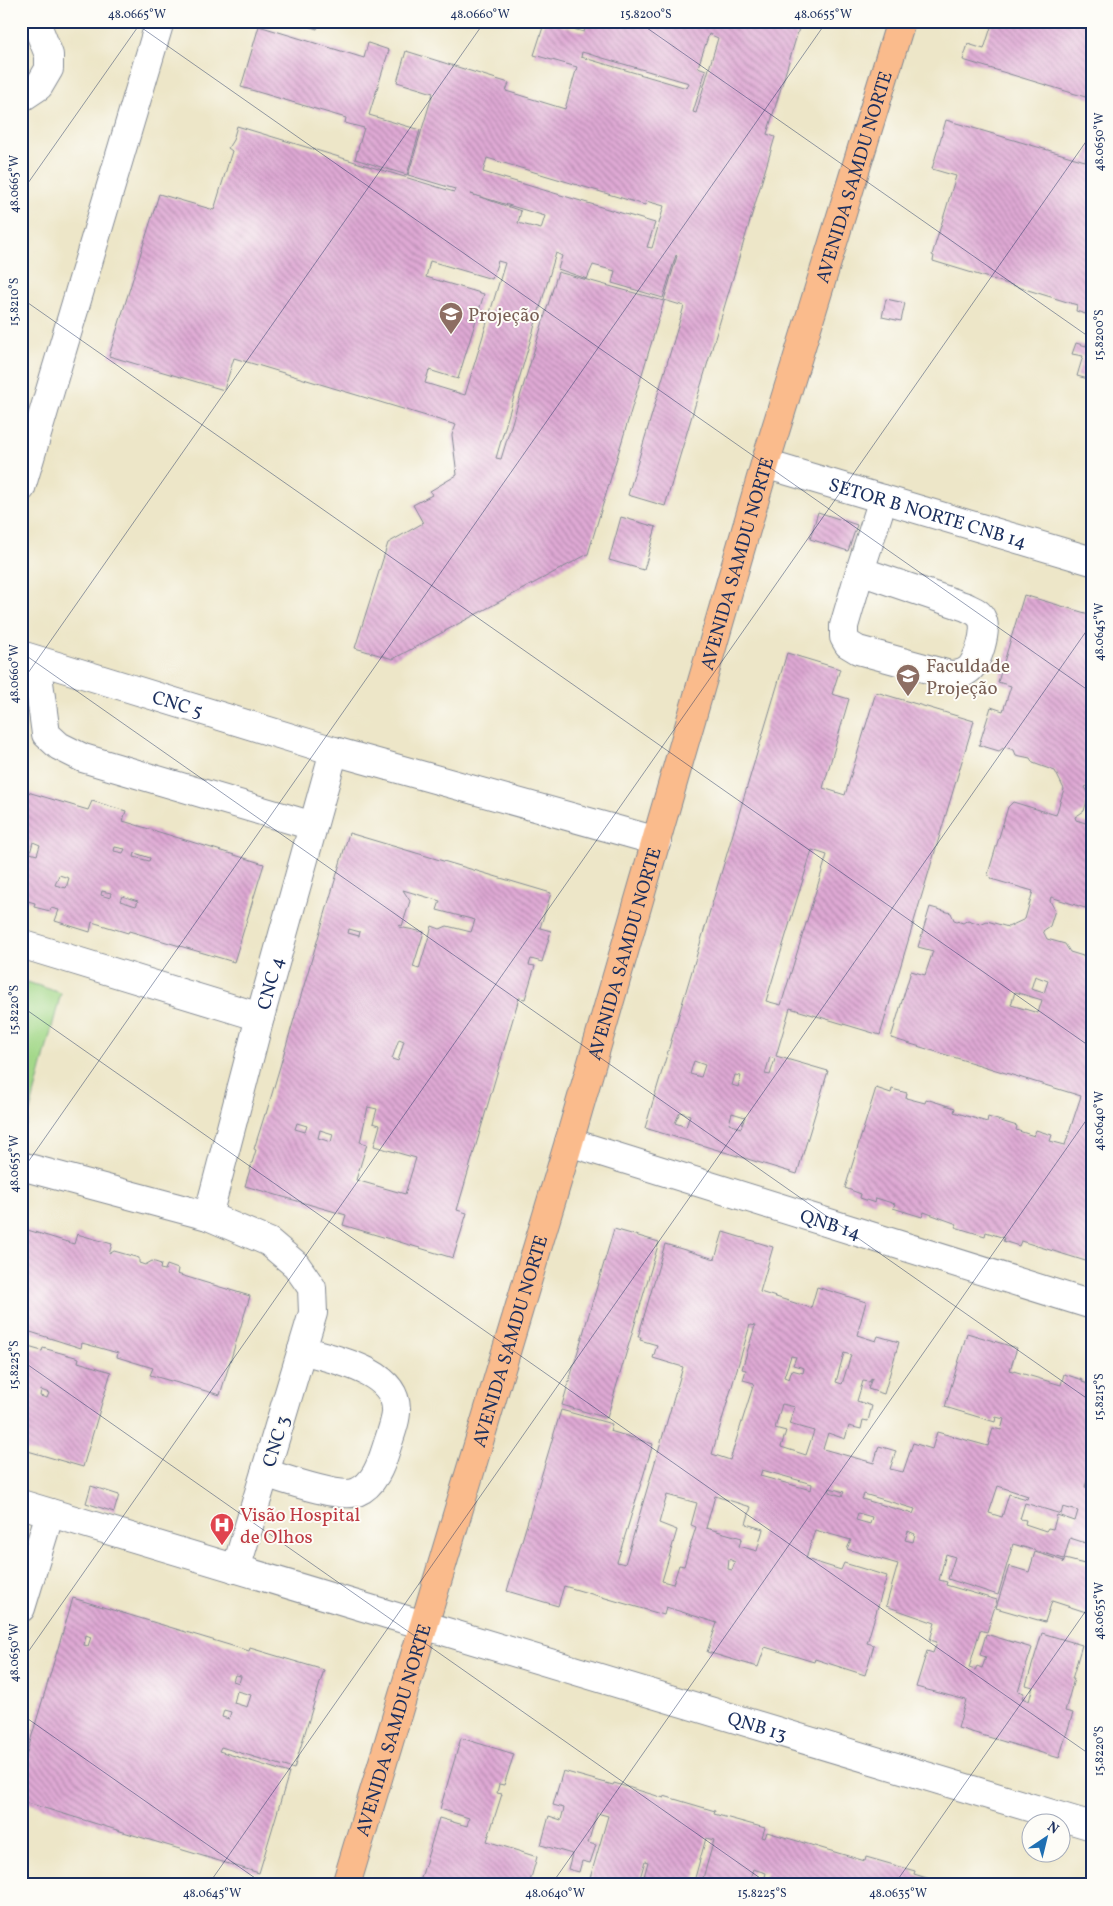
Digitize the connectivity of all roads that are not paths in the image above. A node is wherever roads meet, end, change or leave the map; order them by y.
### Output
1 (33, 21) edge
2 (160, 21) edge
3 (901, 21) edge
4 (21, 98) edge
5 (764, 464) junction
6 (21, 488) edge
7 (883, 499) junction
8 (1092, 561) edge
9 (860, 571) junction
10 (29, 657) edge
11 (334, 750) junction
12 (313, 826) junction
13 (657, 841) junction
14 (21, 944) edge
15 (260, 1017) junction
16 (569, 1142) junction
17 (21, 1166) edge
18 (208, 1216) junction
19 (1092, 1305) edge
20 (302, 1350) junction
21 (265, 1474) junction
22 (21, 1504) edge
23 (50, 1513) junction
24 (236, 1569) junction
25 (21, 1608) edge
26 (423, 1625) junction
27 (1092, 1826) edge
28 (346, 1885) edge

1 - 4 street
2 - 6 street
3 - 5 main road, AVENIDA SAMDU NORTE
5 - 7 street, SETOR B NORTE CNB 14
5 - 13 main road, AVENIDA SAMDU NORTE
7 - 8 street, SETOR B NORTE CNB 14
7 - 9 street
9 - 9 street
10 - 11 street, CNC 5
10 - 12 street
11 - 12 street, CNC 4
11 - 13 street, CNC 5
12 - 15 street, CNC 4
13 - 16 main road, AVENIDA SAMDU NORTE
14 - 15 street
15 - 18 street, CNC 4
16 - 19 street, QNB 14
16 - 26 main road, AVENIDA SAMDU NORTE
17 - 18 street, CNC 3
18 - 20 street, CNC 3
20 - 21 street, CNC 3
20 - 21 street
21 - 24 street, CNC 3
22 - 23 street, QNB 13
23 - 24 street, QNB 13
23 - 25 street
24 - 26 street, QNB 13
26 - 27 street, QNB 13
26 - 28 main road, AVENIDA SAMDU NORTE

